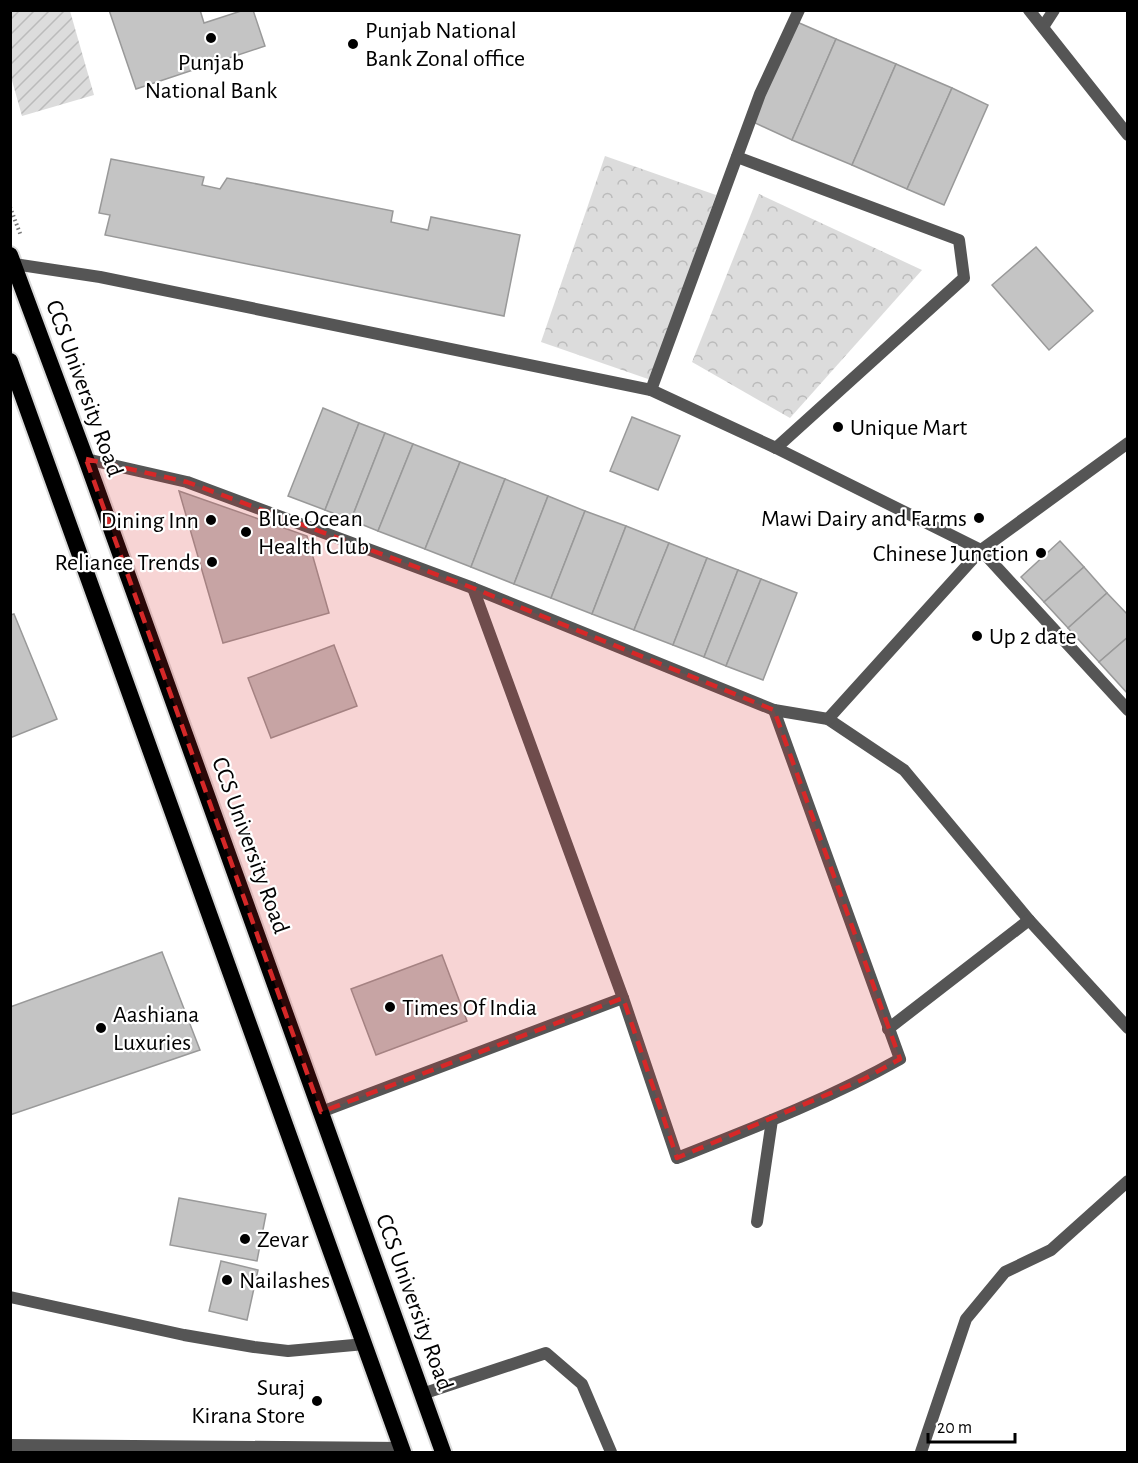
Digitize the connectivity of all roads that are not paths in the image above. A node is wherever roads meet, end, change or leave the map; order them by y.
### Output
1 (799, 10) edge
2 (1029, 10) edge
3 (1054, 10) edge
4 (1042, 27) junction
5 (1128, 135) edge
6 (737, 157) junction
7 (12, 259) edge
8 (10, 361) edge
9 (651, 390) junction
10 (1128, 443) edge
11 (776, 448) junction
12 (86, 459) junction
13 (981, 550) junction
14 (473, 588) junction
15 (774, 710) junction
16 (1128, 710) edge
17 (828, 719) junction
18 (1029, 920) junction
19 (623, 998) junction
20 (1128, 1028) edge
21 (888, 1029) junction
22 (321, 1112) junction
23 (772, 1120) junction
24 (1128, 1181) edge
25 (758, 1222) dead end
26 (10, 1297) edge
27 (364, 1344) junction
28 (422, 1394) junction
29 (10, 1445) edge
30 (403, 1450) edge
31 (443, 1452) edge
32 (611, 1452) edge
33 (921, 1452) edge

1 - 6 street
2 - 4 street
3 - 4 street
4 - 5 street
6 - 9 street
6 - 11 street
7 - 9 street
7 - 12 highway, CCS University Road
8 - 27 highway
9 - 11 street
10 - 13 street
11 - 13 street
12 - 14 street
12 - 22 highway, CCS University Road
13 - 16 street
13 - 17 street
14 - 15 street
14 - 19 street
15 - 17 street
15 - 21 street
17 - 18 street
18 - 20 street
18 - 21 street
19 - 22 street
19 - 23 street
21 - 23 street
22 - 28 highway, CCS University Road
23 - 25 street
24 - 33 street
26 - 27 street
27 - 30 highway
28 - 31 highway, CCS University Road
28 - 32 street
29 - 30 street

